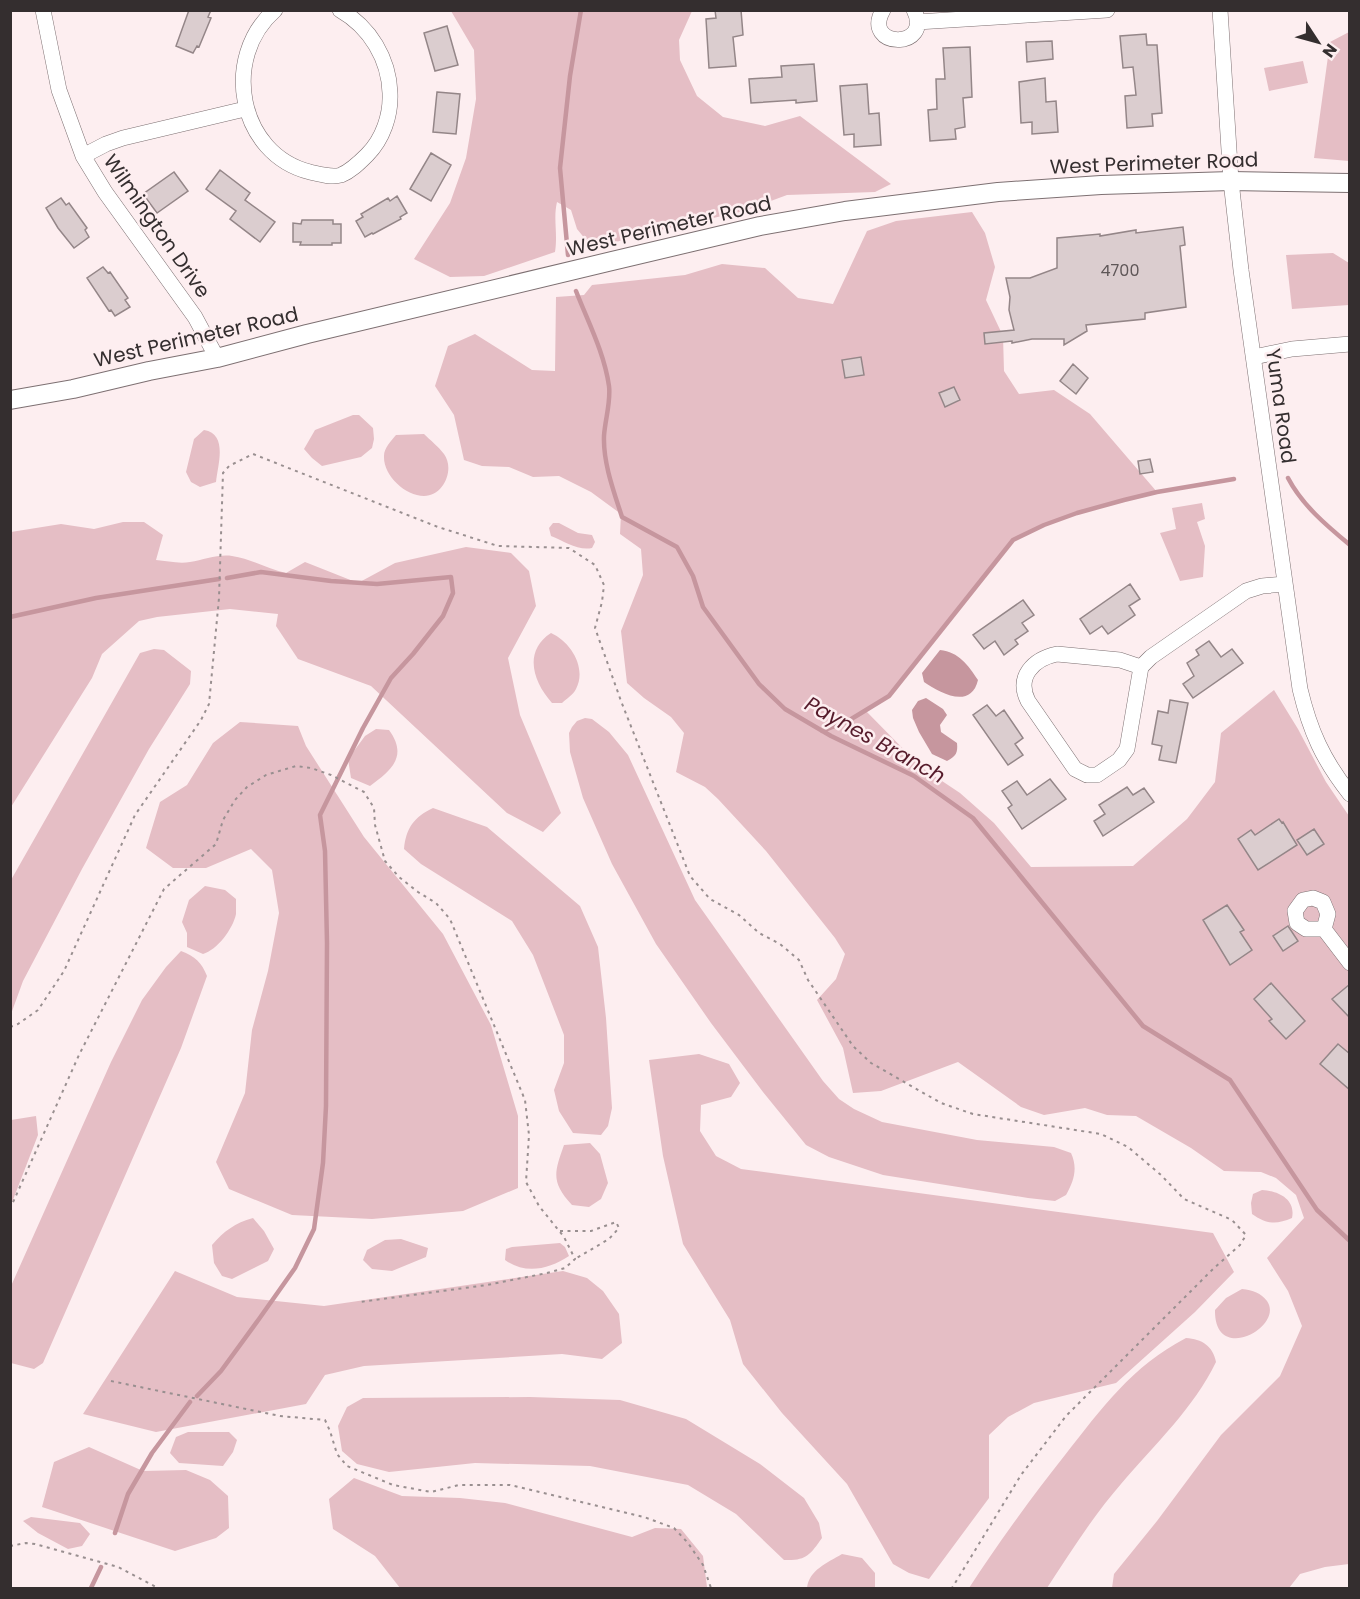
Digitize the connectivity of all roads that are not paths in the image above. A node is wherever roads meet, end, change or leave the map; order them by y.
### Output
1 (43, 10) edge
2 (275, 10) edge
3 (340, 10) edge
4 (883, 10) edge
5 (1107, 10) edge
6 (1220, 10) edge
7 (915, 16) edge
8 (245, 109) junction
9 (83, 156) junction
10 (1231, 181) junction
11 (1350, 183) edge
12 (1350, 344) edge
13 (1254, 357) junction
14 (217, 358) junction
15 (10, 400) edge
16 (1285, 584) junction
17 (1141, 668) junction
18 (1350, 794) edge
19 (1324, 928) dead end
20 (1350, 963) edge

1 - 9 street, Wilmington Drive
2 - 8 street
3 - 8 street
4 - 7 street
5 - 7 street
6 - 10 street, Yuma Road
8 - 9 street
9 - 14 street, Wilmington Drive
10 - 11 street, West Perimeter Road
10 - 13 street, Yuma Road
10 - 14 street, West Perimeter Road
12 - 13 street
13 - 16 street, Yuma Road
14 - 15 street, West Perimeter Road
16 - 17 street
16 - 18 street, Yuma Road
17 - 17 street
19 - 20 street

